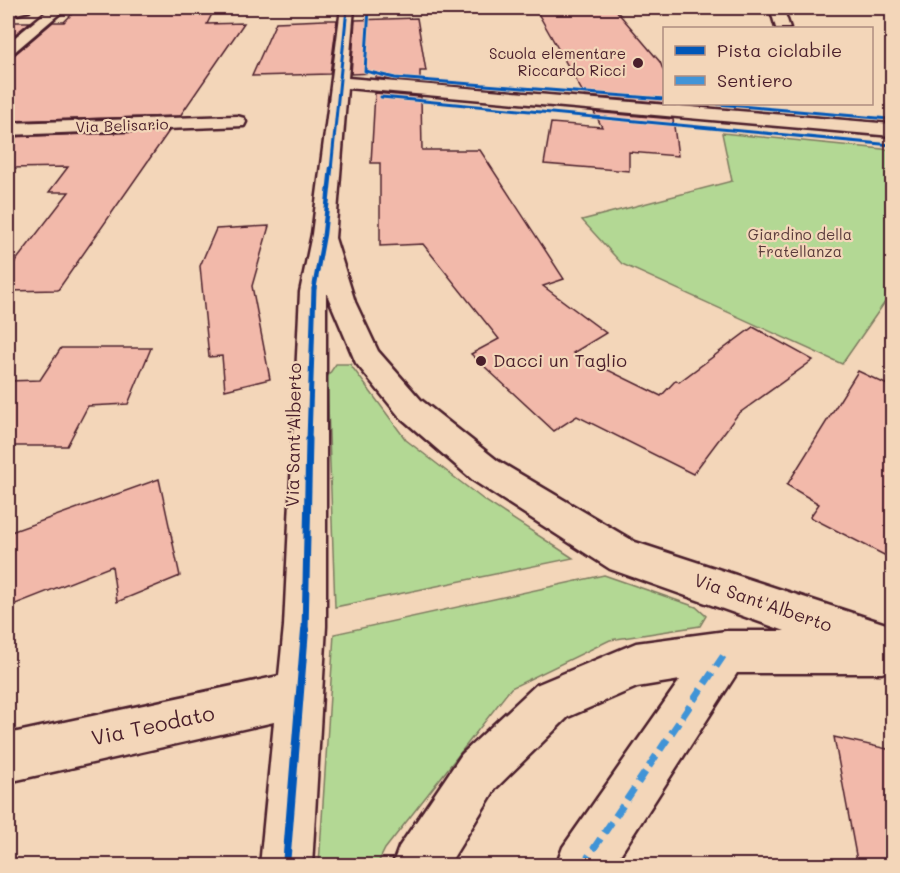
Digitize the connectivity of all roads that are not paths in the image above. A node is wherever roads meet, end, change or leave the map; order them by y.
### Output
1 (24, 8) edge
2 (59, 8) edge
3 (347, 8) edge
4 (777, 8) edge
5 (8, 12) edge
6 (783, 27) edge
7 (8, 50) edge
8 (338, 82) junction
9 (807, 105) edge
10 (237, 122) dead end
11 (813, 123) junction
12 (8, 129) edge
13 (892, 130) edge
14 (324, 234) junction
15 (892, 647) edge
16 (726, 652) junction
17 (892, 652) edge
18 (299, 694) junction
19 (8, 758) edge
20 (286, 866) edge
21 (418, 866) edge
22 (582, 866) edge

1 - 5 street
2 - 7 street
3 - 8 street, Via Sant'Alberto
4 - 6 street
8 - 11 street
8 - 14 street, Via Sant'Alberto
9 - 11 street
10 - 12 street, Via Belisario
11 - 13 street
14 - 15 street, Via Sant'Alberto
14 - 18 street, Via Sant'Alberto
16 - 17 street, Via Sant'Alberto
16 - 21 street, Via Sant'Alberto
16 - 22 street
18 - 19 street, Via Teodato
18 - 20 street, Via Sant'Alberto

